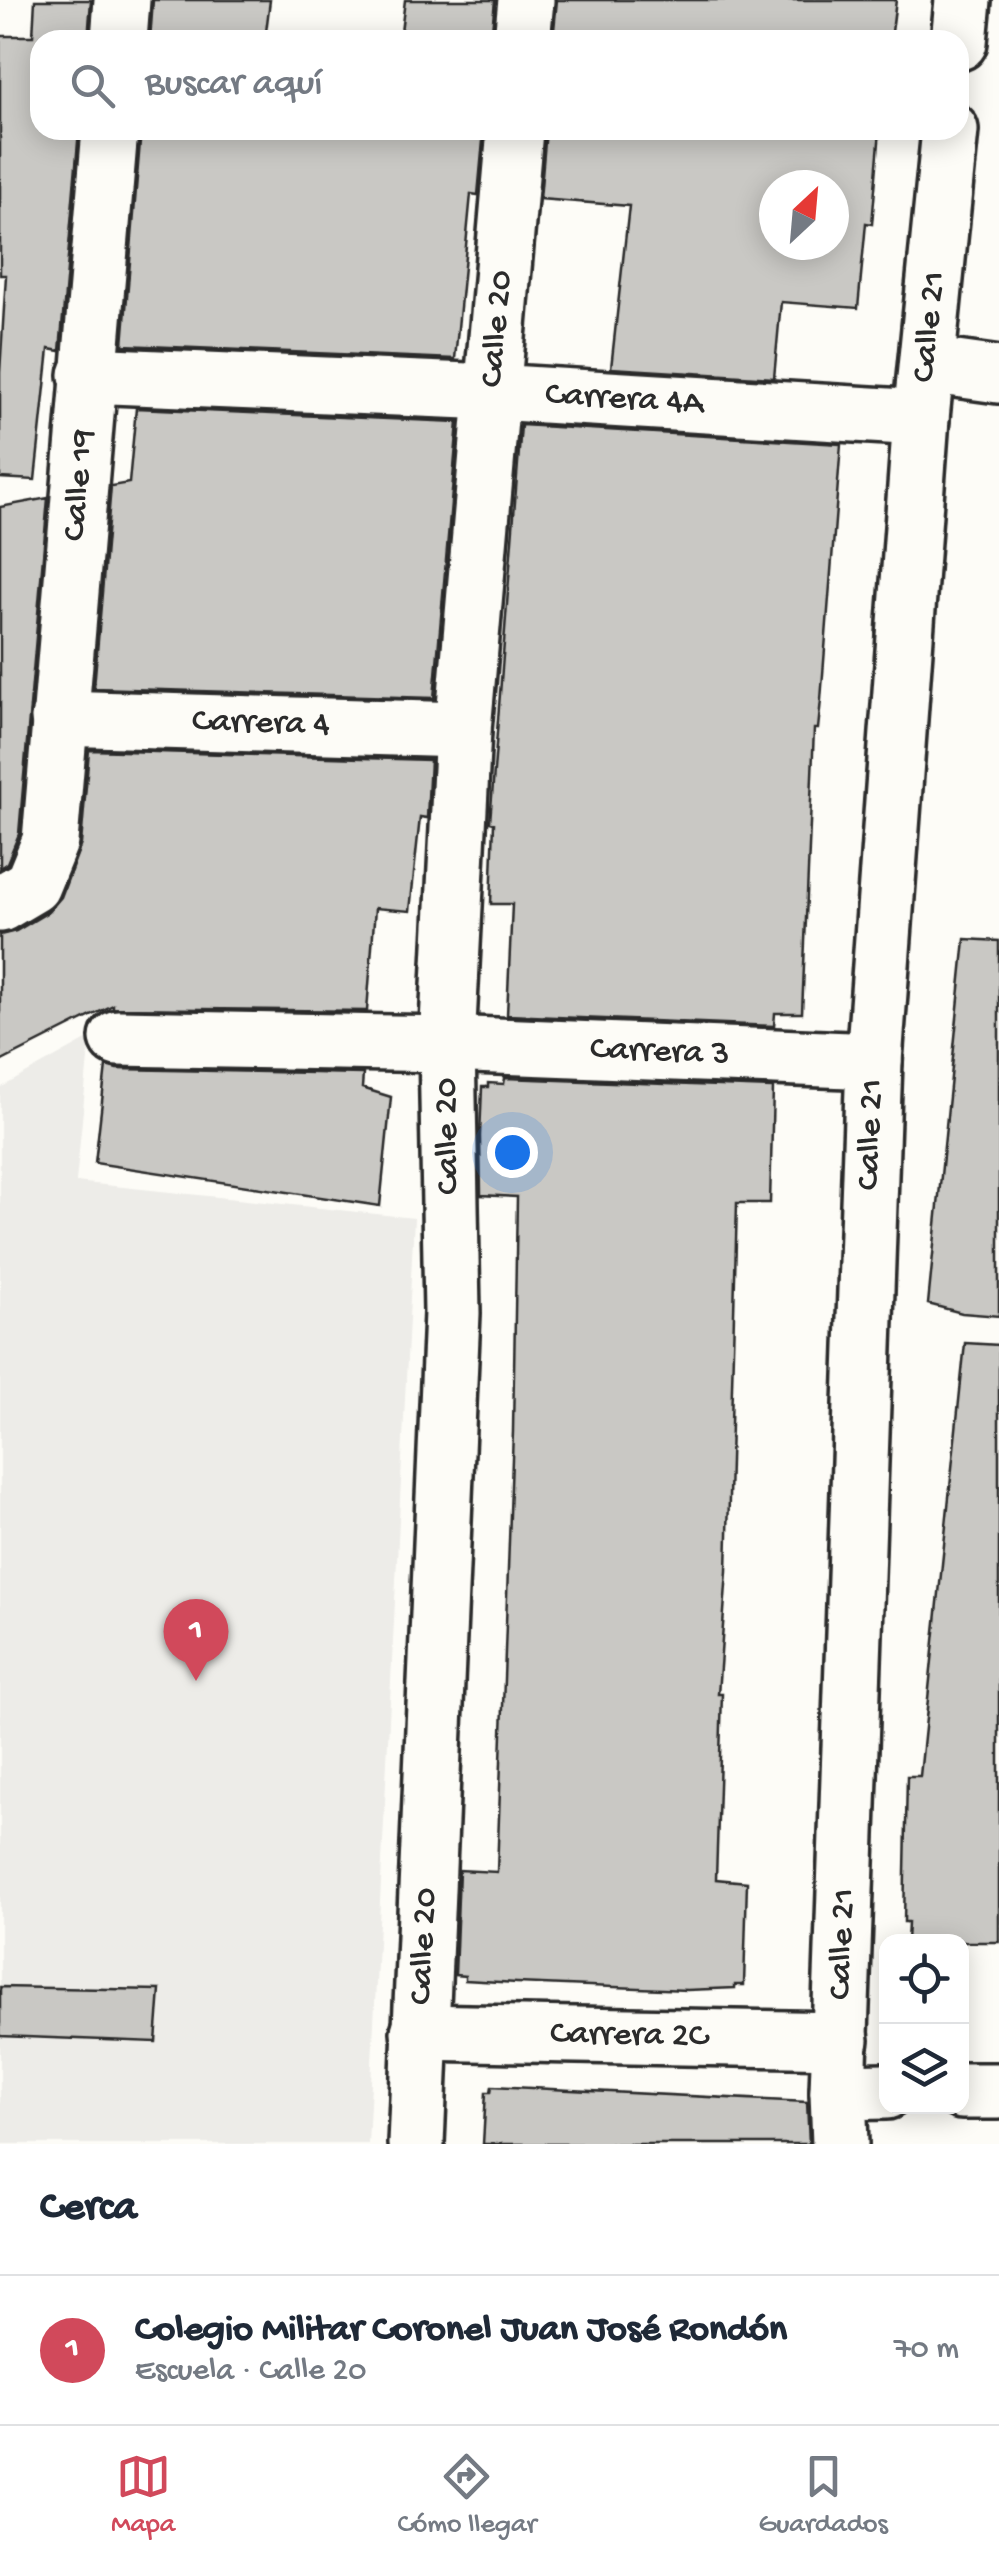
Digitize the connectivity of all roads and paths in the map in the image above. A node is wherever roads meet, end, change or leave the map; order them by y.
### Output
1 (122, 0) edge
2 (526, 0) edge
3 (963, 0) edge
4 (119, 30) edge
5 (523, 30) edge
6 (960, 30) edge
7 (109, 140) edge
8 (513, 140) edge
9 (949, 140) edge
10 (927, 365) junction
11 (88, 375) junction
12 (999, 375) edge
13 (492, 392) junction
14 (921, 418) junction
15 (58, 718) junction
16 (463, 730) junction
17 (0, 904) edge
18 (118, 1038) dead end
19 (447, 1044) junction
20 (874, 1061) junction
21 (419, 2032) junction
22 (969, 2091) edge
23 (999, 2091) edge
24 (851, 2092) edge
25 (416, 2144) edge

1 - 4 street
2 - 5 street
3 - 6 street
7 - 11 street, Calle 19
8 - 13 street, Calle 20
9 - 10 street, Calle 21
10 - 12 street
10 - 14 street, Calle 21
11 - 13 street, Carrera 4A
11 - 15 street, Calle 19
13 - 14 street, Carrera 4A
13 - 16 street, Calle 20
14 - 20 street, Calle 21
15 - 16 street, Carrera 4
15 - 17 street, Calle 19
16 - 19 street, Calle 20
18 - 19 street, Carrera 3
19 - 20 street, Carrera 3
19 - 21 street, Calle 20
20 - 24 street, Calle 21
21 - 24 street, Carrera 2C
21 - 25 street, Calle 20
22 - 23 street

